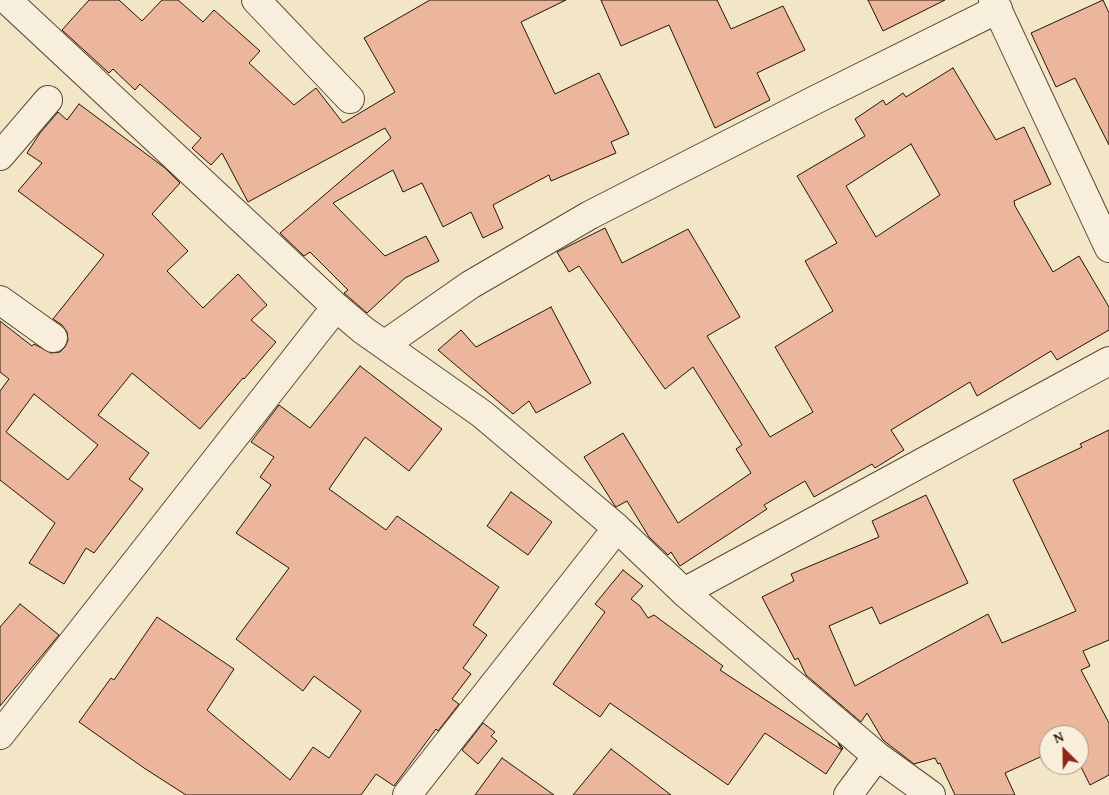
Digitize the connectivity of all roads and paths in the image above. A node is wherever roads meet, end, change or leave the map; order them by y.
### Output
1 (7, 0) edge
2 (256, 0) edge
3 (996, 5) edge
4 (350, 99) dead end
5 (48, 100) dead end
6 (0, 156) edge
7 (1109, 248) edge
8 (0, 300) edge
9 (336, 307) junction
10 (53, 338) dead end
11 (384, 345) junction
12 (1109, 361) edge
13 (617, 528) junction
14 (684, 592) junction
15 (0, 735) edge
16 (876, 756) junction
17 (407, 795) edge
18 (848, 795) edge
19 (931, 795) edge

1 - 9 street
2 - 4 street
3 - 7 street
3 - 11 street
5 - 6 street
8 - 10 street
9 - 11 street
9 - 15 street
11 - 13 street
12 - 14 street
13 - 14 street
13 - 17 street
14 - 16 street
16 - 18 street
16 - 19 street

